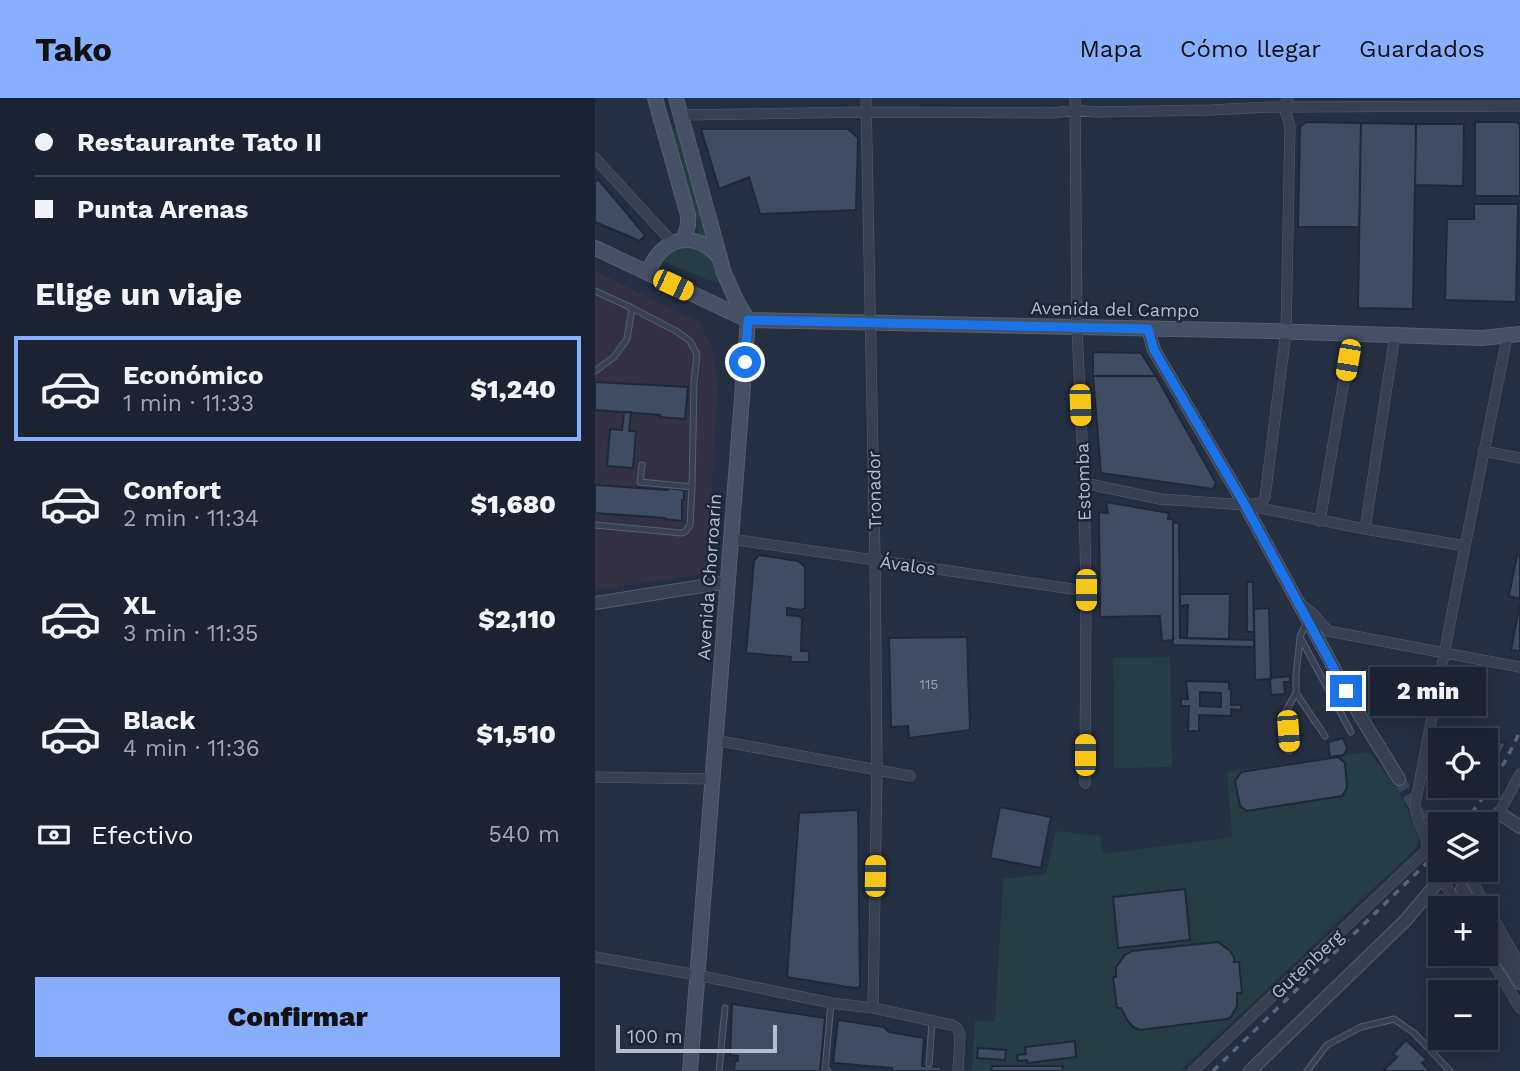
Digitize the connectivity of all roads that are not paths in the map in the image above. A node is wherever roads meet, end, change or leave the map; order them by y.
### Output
1 (655, 98) edge
2 (676, 98) edge
3 (866, 98) edge
4 (1076, 98) edge
5 (1286, 103) edge
6 (1520, 106) edge
7 (1076, 110) junction
8 (866, 112) junction
9 (681, 115) junction
10 (661, 119) junction
11 (595, 158) edge
12 (678, 241) junction
13 (595, 248) edge
14 (721, 260) junction
15 (648, 273) junction
16 (595, 291) edge
17 (632, 308) junction
18 (748, 320) junction
19 (870, 322) junction
20 (1077, 327) junction
21 (1148, 329) junction
22 (1286, 332) junction
23 (1352, 333) junction
24 (1520, 334) edge
25 (1395, 335) junction
26 (1482, 338) junction
27 (1513, 344) edge
28 (595, 371) edge
29 (1483, 451) junction
30 (1520, 457) edge
31 (642, 465) dead end
32 (1084, 483) junction
33 (692, 487) junction
34 (1245, 505) junction
35 (1320, 521) junction
36 (595, 525) edge
37 (1365, 529) junction
38 (731, 539) junction
39 (1465, 546) junction
40 (875, 560) junction
41 (728, 582) junction
42 (1086, 590) junction
43 (595, 603) edge
44 (1299, 604) junction
45 (1307, 621) junction
46 (1300, 637) junction
47 (1445, 654) junction
48 (1520, 667) edge
49 (1296, 693) junction
50 (1351, 732) dead end
51 (1325, 736) dead end
52 (715, 740) junction
53 (1289, 751) dead end
54 (877, 770) junction
55 (1520, 774) edge
56 (910, 776) dead end
57 (595, 778) edge
58 (712, 779) junction
59 (1399, 779) tunnel mouth
60 (1085, 783) dead end
61 (1499, 813) joint
62 (1520, 827) edge
63 (1438, 882) edge
64 (1473, 882) tunnel mouth
65 (1462, 889) tunnel mouth
66 (1466, 896) edge
67 (1498, 947) edge
68 (595, 957) edge
69 (1520, 965) edge
70 (1495, 966) edge
71 (697, 975) junction
72 (1520, 983) edge
73 (831, 1003) junction
74 (725, 1008) dead end
75 (1520, 1008) edge
76 (873, 1009) junction
77 (932, 1021) junction
78 (929, 1064) dead end
79 (690, 1071) edge
80 (719, 1071) edge
81 (828, 1071) edge
82 (958, 1071) edge
83 (1193, 1071) edge
84 (1250, 1071) edge
85 (1307, 1071) edge
86 (1450, 1071) edge

1 - 10 main road
2 - 9 main road
3 - 8 street, Tronador
4 - 7 street, Estomba
5 - 6 street
5 - 7 street
5 - 22 street
7 - 8 street
7 - 20 street, Estomba
8 - 9 street
8 - 19 street, Tronador
9 - 10 main road
9 - 14 main road
10 - 12 main road
11 - 12 street
12 - 14 main road
12 - 15 main road
13 - 15 main road
14 - 18 main road
15 - 18 main road
16 - 17 lane
17 - 28 lane
17 - 33 lane
18 - 19 main road, Avenida del Campo
18 - 38 main road, Avenida Chorroarín
19 - 20 main road, Avenida del Campo
19 - 40 street, Tronador
20 - 21 main road, Avenida del Campo
20 - 32 street, Estomba
21 - 22 main road, Avenida del Campo
21 - 34 street
22 - 23 main road, Avenida del Campo
22 - 34 street
23 - 25 main road, Avenida del Campo
23 - 35 street
24 - 26 main road, Avenida del Campo
25 - 26 main road, Avenida del Campo
25 - 37 street
26 - 27 main road, Avenida del Campo
27 - 29 street
29 - 30 street
29 - 39 street
31 - 33 lane
32 - 34 street
32 - 42 street, Estomba
33 - 36 lane
34 - 35 street
34 - 44 street
35 - 37 street
37 - 39 street
38 - 40 street, Ávalos
38 - 41 main road, Avenida Chorroarín
39 - 47 street
40 - 42 street, Ávalos
40 - 54 street, Tronador
41 - 43 street
41 - 52 main road, Avenida Chorroarín
42 - 60 street, Estomba
44 - 45 street
44 - 47 street
45 - 46 lane
45 - 59 street
46 - 49 lane
46 - 50 lane
47 - 48 street
47 - 83 street, Gutenberg
49 - 51 lane
49 - 53 lane
52 - 54 street
52 - 58 main road, Avenida Chorroarín
54 - 56 street
54 - 76 street, Tronador
55 - 61 street
57 - 58 street
58 - 71 main road, Avenida Chorroarín
61 - 62 street
63 - 84 street, Gutenberg
64 - 69 street
65 - 66 street
67 - 72 street
68 - 71 street
70 - 75 street
71 - 73 street
71 - 79 main road, Avenida Chorroarín
73 - 76 street
73 - 81 lane
74 - 80 lane
76 - 77 street
77 - 78 lane
77 - 82 street
85 - 86 lane

